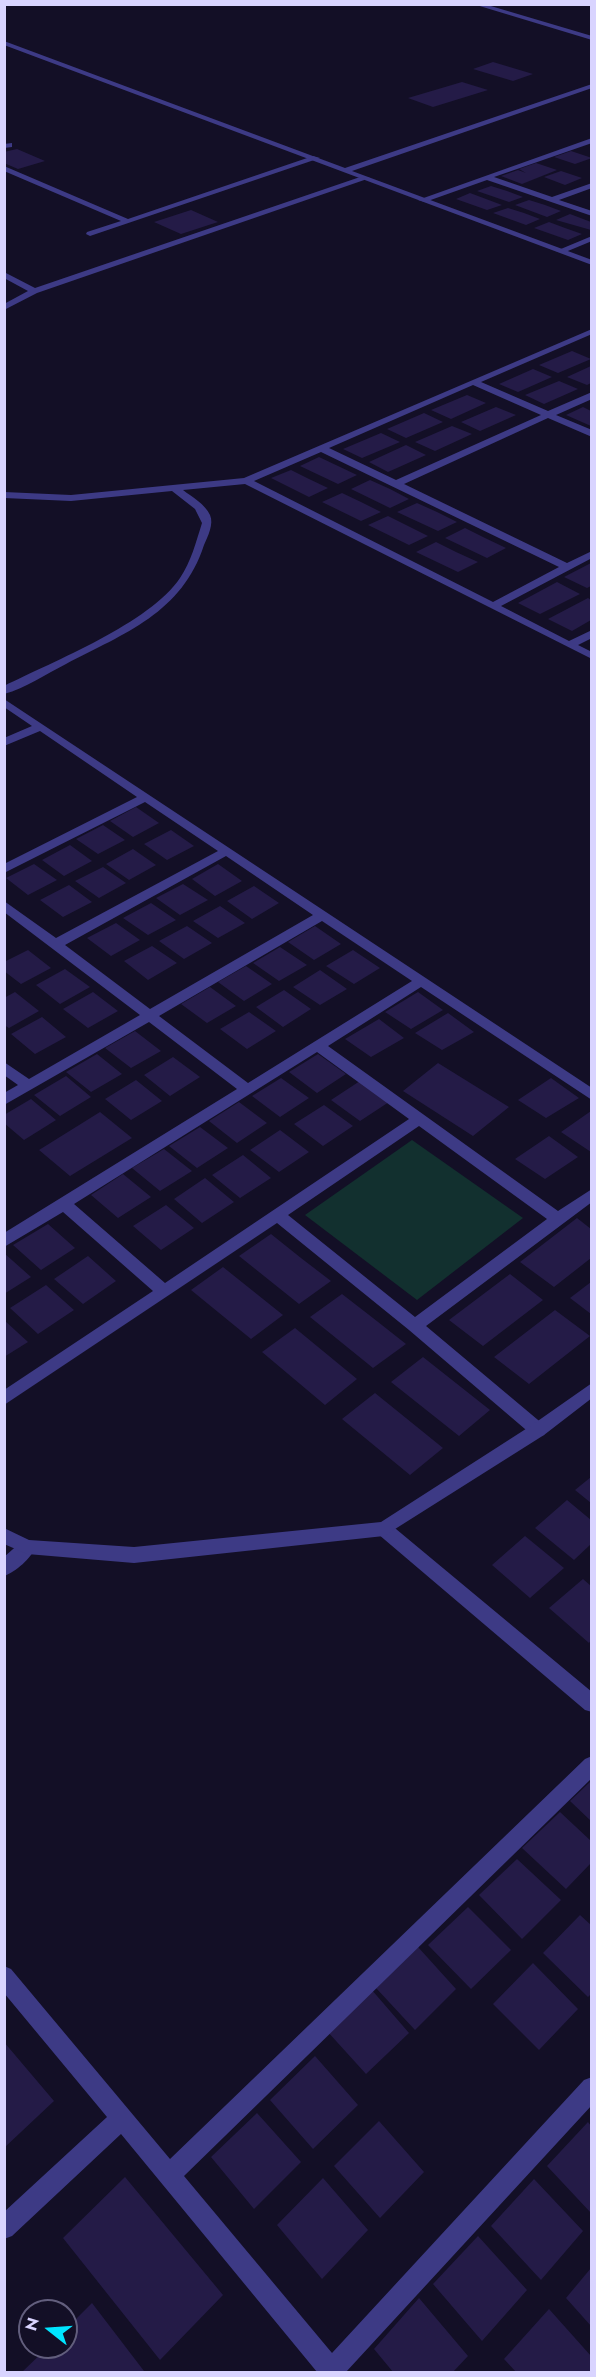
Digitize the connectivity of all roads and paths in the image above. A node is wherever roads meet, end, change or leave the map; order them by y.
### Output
1 (476, 4) edge
2 (591, 38) edge
3 (4, 43) edge
4 (591, 86) edge
5 (591, 140) edge
6 (316, 158) junction
7 (4, 168) edge
8 (347, 170) junction
9 (488, 177) junction
10 (366, 178) junction
11 (591, 185) edge
12 (422, 200) junction
13 (552, 200) junction
14 (591, 214) edge
15 (128, 221) junction
16 (90, 234) dead end
17 (591, 238) edge
18 (560, 251) junction
19 (591, 263) edge
20 (4, 274) edge
21 (34, 291) junction
22 (4, 308) edge
23 (591, 331) edge
24 (473, 382) junction
25 (591, 395) edge
26 (548, 415) junction
27 (591, 434) edge
28 (321, 448) junction
29 (246, 481) junction
30 (396, 484) junction
31 (174, 488) junction
32 (4, 495) edge
33 (591, 554) edge
34 (567, 567) junction
35 (493, 606) junction
36 (591, 633) edge
37 (569, 645) junction
38 (591, 656) edge
39 (4, 691) edge
40 (4, 702) edge
41 (41, 726) junction
42 (4, 743) edge
43 (146, 797) junction
44 (227, 851) junction
45 (4, 869) edge
46 (4, 905) edge
47 (322, 915) junction
48 (56, 944) junction
49 (422, 981) junction
50 (150, 1015) junction
51 (318, 1046) junction
52 (4, 1067) edge
53 (28, 1086) junction
54 (248, 1090) junction
55 (591, 1095) edge
56 (4, 1100) edge
57 (420, 1119) junction
58 (591, 1194) edge
59 (64, 1204) junction
60 (277, 1215) junction
61 (558, 1219) junction
62 (4, 1241) edge
63 (164, 1291) junction
64 (415, 1326) junction
65 (591, 1389) edge
66 (4, 1399) edge
67 (538, 1430) junction
68 (384, 1529) junction
69 (4, 1535) edge
70 (27, 1547) junction
71 (4, 1569) edge
72 (591, 1704) edge
73 (591, 1765) edge
74 (4, 1976) edge
75 (591, 2088) edge
76 (122, 2118) junction
77 (169, 2175) junction
78 (4, 2228) edge
79 (332, 2372) edge

1 - 2 street
3 - 6 street
4 - 8 street
5 - 9 street
6 - 8 street
6 - 15 street
7 - 15 street
8 - 10 street
9 - 12 street
9 - 13 street
10 - 12 street
10 - 21 street
11 - 13 street
12 - 18 street
13 - 14 street
15 - 16 street
17 - 18 street
18 - 19 street
20 - 21 street
21 - 22 street
23 - 24 street
24 - 26 street
24 - 28 street
25 - 26 street
26 - 27 street
26 - 30 street
28 - 29 street
28 - 30 street
29 - 31 street
29 - 35 street
30 - 34 street
31 - 32 street
31 - 39 street
33 - 34 street
34 - 35 street
35 - 37 street
36 - 37 street
37 - 38 street
40 - 41 street
41 - 42 street
41 - 43 street
43 - 44 street
43 - 45 street
44 - 47 street
44 - 48 street
46 - 48 street
47 - 49 street
47 - 50 street
48 - 50 street
49 - 51 street
49 - 55 street
50 - 53 street
50 - 54 street
51 - 54 street
51 - 57 street
52 - 53 street
53 - 56 street
54 - 59 street
57 - 60 street
57 - 61 street
58 - 61 street
59 - 62 street
59 - 63 street
60 - 63 street
60 - 64 street
61 - 64 street
63 - 66 street
64 - 67 street
65 - 67 street
67 - 68 street
68 - 70 street
68 - 72 street
69 - 70 street
70 - 71 street
73 - 77 street
74 - 76 street
75 - 79 street
76 - 77 street
76 - 78 street
77 - 79 street

